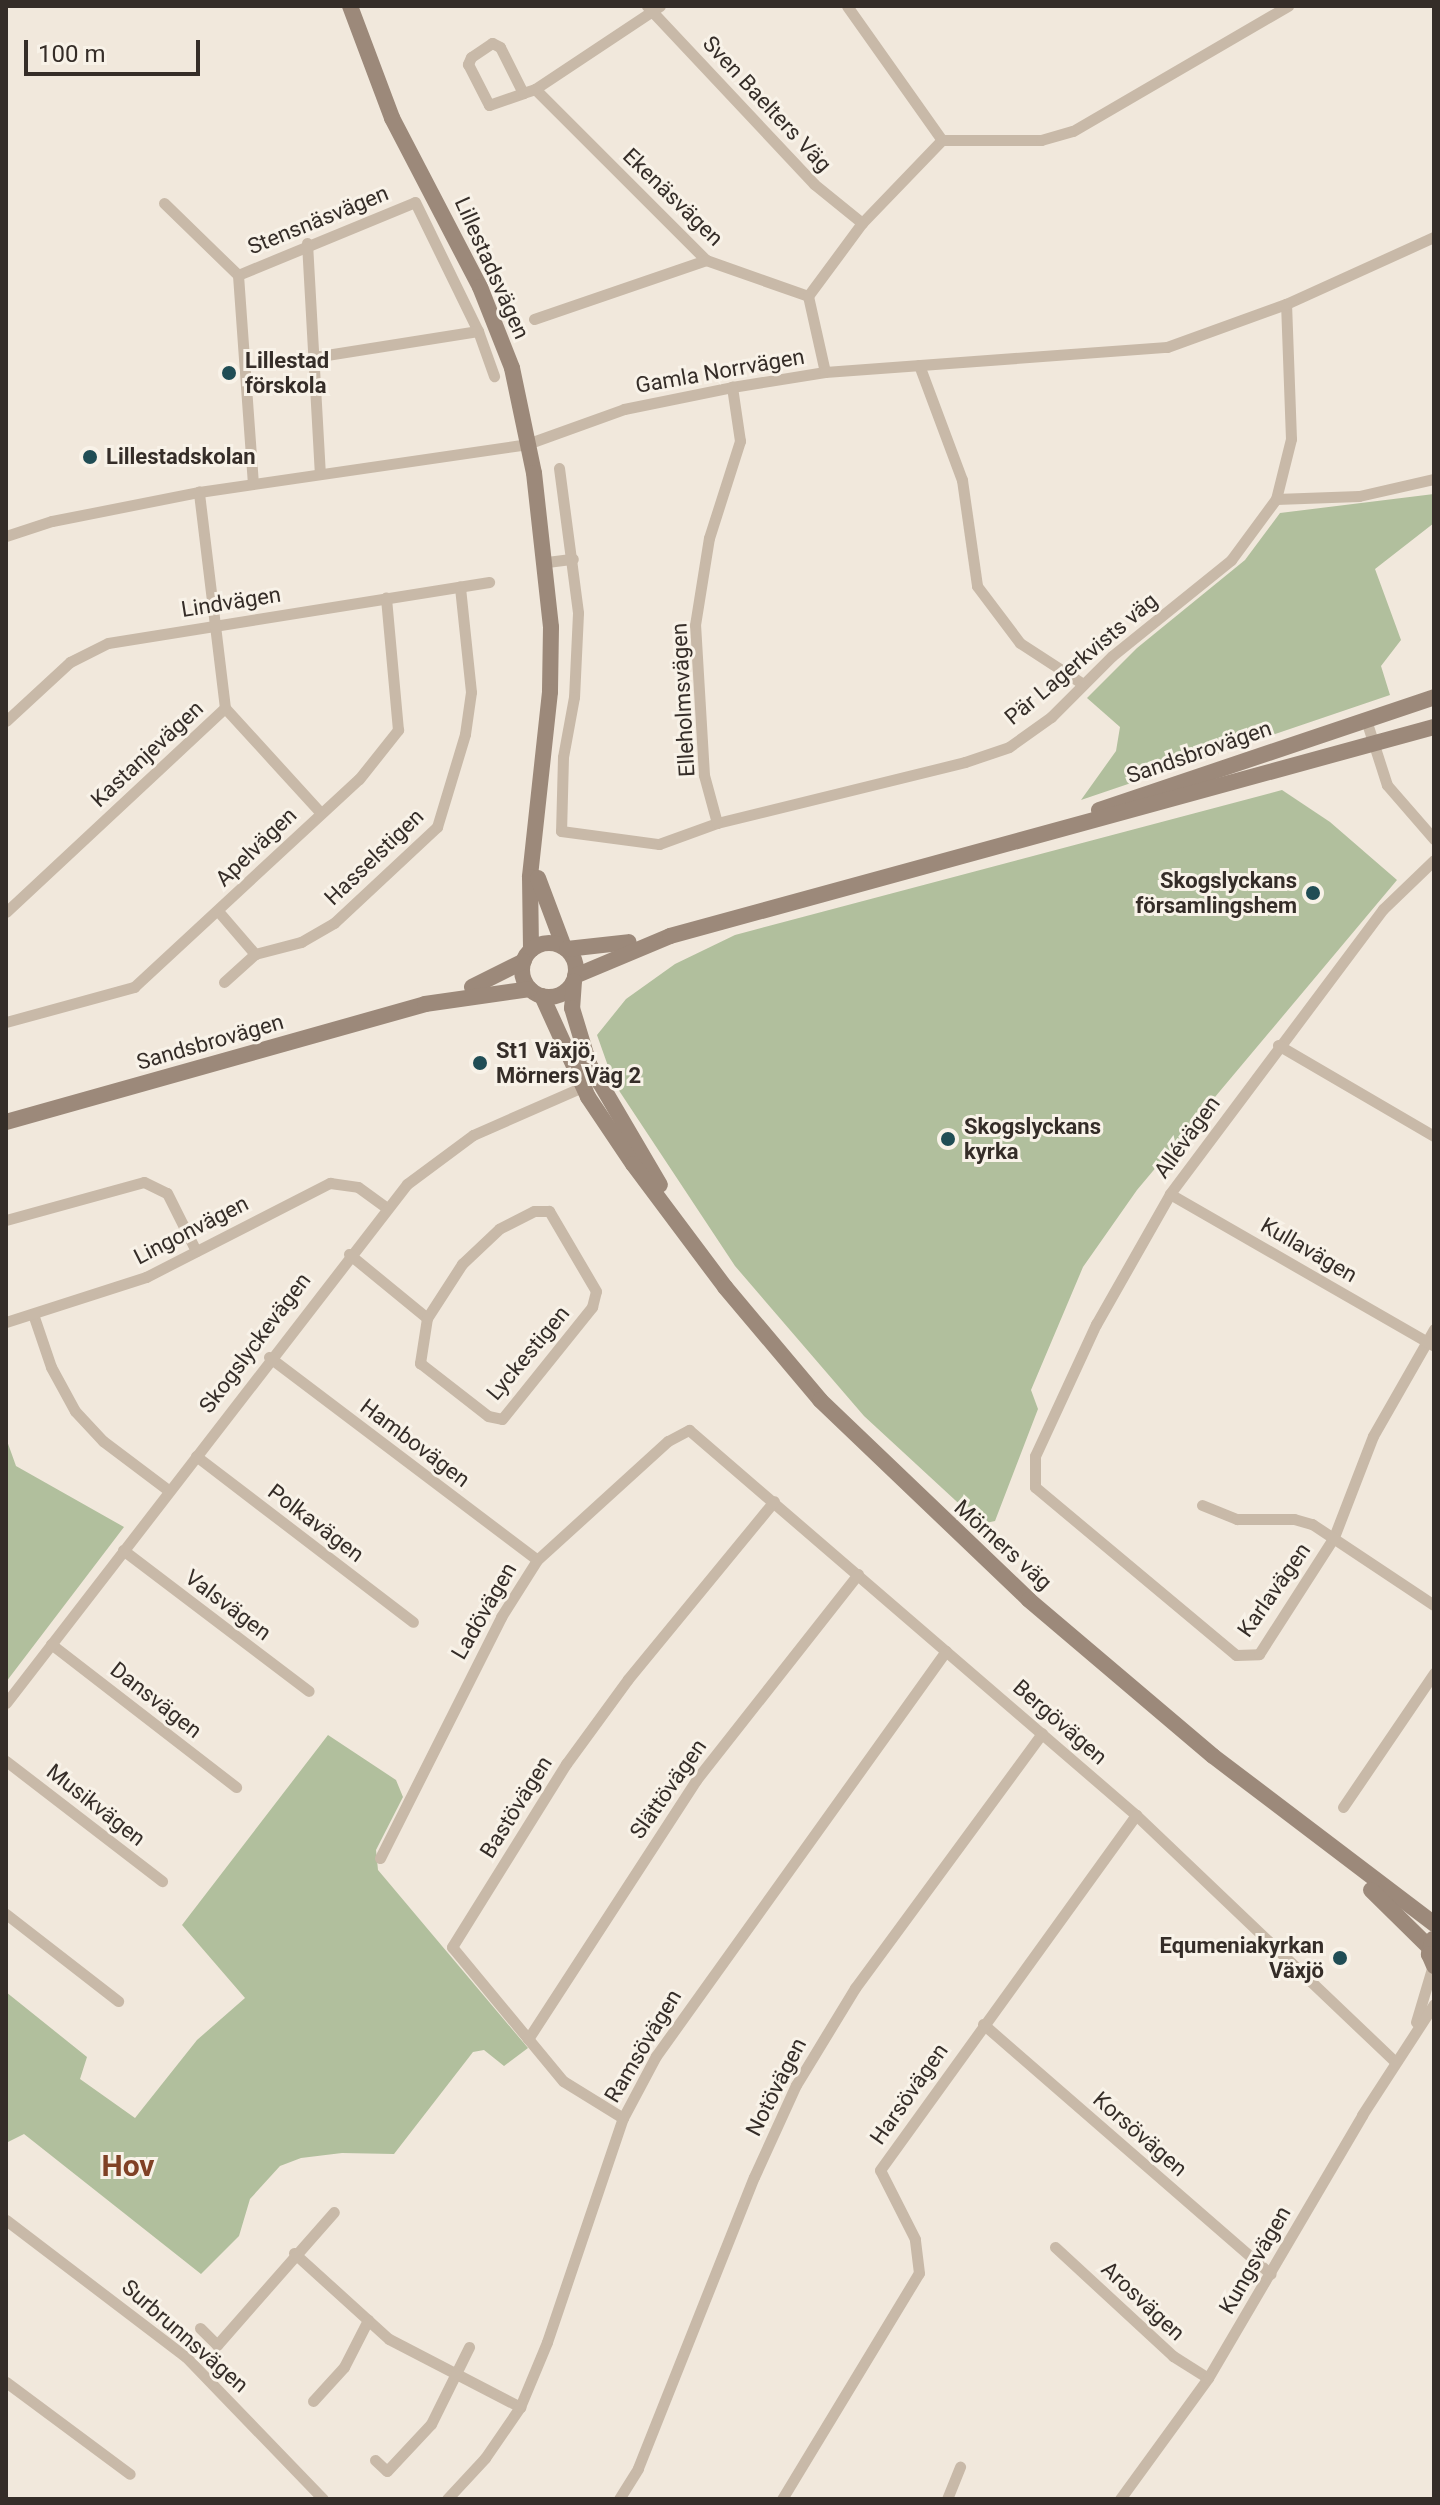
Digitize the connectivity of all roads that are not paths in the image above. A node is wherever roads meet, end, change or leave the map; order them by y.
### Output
1 (350, 6) edge
2 (847, 6) edge
3 (1288, 6) edge
4 (654, 8) edge
5 (535, 89) junction
6 (523, 93) junction
7 (942, 140) junction
8 (415, 202) joint
9 (164, 203) dead end
10 (862, 223) junction
11 (1434, 237) edge
12 (307, 243) junction
13 (706, 260) junction
14 (238, 275) junction
15 (808, 296) junction
16 (1286, 304) junction
17 (534, 319) dead end
18 (478, 331) junction
19 (314, 357) junction
20 (919, 365) junction
21 (825, 372) junction
22 (494, 376) dead end
23 (732, 387) junction
24 (527, 444) junction
25 (559, 468) dead end
26 (320, 472) junction
27 (1434, 479) edge
28 (253, 483) junction
29 (199, 492) junction
30 (1276, 499) junction
31 (6, 536) edge
32 (573, 559) junction
33 (547, 562) junction
34 (489, 582) dead end
35 (460, 587) junction
36 (386, 598) junction
37 (218, 624) junction
38 (1083, 684) junction
39 (1434, 697) edge
40 (225, 708) junction
41 (1366, 720) junction
42 (6, 721) edge
43 (1434, 727) edge
44 (1373, 744) junction
45 (321, 813) junction
46 (717, 823) junction
47 (1434, 839) edge
48 (532, 846) junction
49 (980, 851) junction
50 (1434, 860) edge
51 (218, 911) junction
52 (6, 912) edge
53 (670, 936) junction
54 (566, 948) junction
55 (255, 954) junction
56 (527, 956) junction
57 (575, 979) junction
58 (224, 982) dead end
59 (536, 993) junction
60 (425, 1004) junction
61 (6, 1022) edge
62 (1278, 1045) junction
63 (590, 1084) junction
64 (6, 1122) edge
65 (1434, 1136) edge
66 (1170, 1194) junction
67 (386, 1207) junction
68 (6, 1220) edge
69 (196, 1251) junction
70 (349, 1254) junction
71 (33, 1314) junction
72 (427, 1318) junction
73 (6, 1322) edge
74 (1434, 1329) edge
75 (1430, 1344) edge
76 (269, 1357) junction
77 (684, 1431) joint
78 (196, 1456) junction
79 (1032, 1474) joint
80 (168, 1490) junction
81 (774, 1501) junction
82 (1202, 1505) dead end
83 (1334, 1537) junction
84 (123, 1550) junction
85 (537, 1560) junction
86 (858, 1574) junction
87 (1434, 1605) edge
88 (413, 1622) dead end
89 (51, 1644) junction
90 (946, 1651) junction
91 (1434, 1673) edge
92 (309, 1691) dead end
93 (6, 1703) edge
94 (1042, 1733) junction
95 (6, 1761) edge
96 (236, 1787) dead end
97 (1343, 1807) dead end
98 (1136, 1815) junction
99 (1325, 1846) junction
100 (380, 1858) dead end
101 (162, 1881) dead end
102 (6, 1914) edge
103 (1434, 1924) edge
104 (1433, 1954) edge
105 (118, 2001) dead end
106 (1434, 2004) edge
107 (983, 2024) junction
108 (1413, 2032) junction
109 (528, 2039) junction
110 (1395, 2062) junction
111 (623, 2118) junction
112 (334, 2212) dead end
113 (6, 2220) edge
114 (1055, 2247) dead end
115 (294, 2253) junction
116 (1271, 2274) junction
117 (368, 2320) junction
118 (200, 2328) dead end
119 (469, 2347) dead end
120 (455, 2374) junction
121 (1208, 2378) junction
122 (6, 2382) edge
123 (313, 2401) dead end
124 (520, 2407) junction
125 (375, 2460) dead end
126 (960, 2466) dead end
127 (130, 2474) dead end
128 (952, 2497) edge
129 (450, 2498) edge
130 (323, 2499) edge
131 (619, 2499) edge
132 (782, 2499) edge
133 (1120, 2499) edge

1 - 24 main road, Lillestadsvägen
2 - 7 street
3 - 7 street
4 - 5 street
4 - 10 street, Sven Baelters Väg
5 - 6 street
5 - 13 street, Ekenäsvägen
6 - 6 street
7 - 10 street
8 - 12 street, Stensnäsvägen
8 - 18 street, Lillestadsvägen
9 - 14 street
10 - 15 street
11 - 16 street, Gamla Norrvägen
12 - 14 street, Stensnäsvägen
12 - 19 street
13 - 15 street, Ekenäsvägen
13 - 17 street
14 - 28 street
15 - 21 street
16 - 20 street, Gamla Norrvägen
16 - 30 street
18 - 19 street
18 - 22 street, Lillestadsvägen
19 - 26 street
20 - 21 street, Gamla Norrvägen
20 - 38 street
21 - 23 street, Gamla Norrvägen
23 - 24 street, Gamla Norrvägen
23 - 46 street, Elleholmsvägen
24 - 26 street, Gamla Norrvägen
24 - 33 main road, Lillestadsvägen
25 - 32 street
26 - 28 street, Gamla Norrvägen
27 - 30 street
28 - 29 street, Gamla Norrvägen
29 - 31 street, Gamla Norrvägen
29 - 37 street, Kastanjevägen
30 - 38 street, Pär Lagerkvists väg
32 - 33 street
32 - 46 street, Pär Lagerkvists väg
33 - 48 main road, Lillestadsvägen
34 - 35 street, Lindvägen
35 - 36 street, Lindvägen
35 - 55 street, Hasselstigen
36 - 37 street, Lindvägen
36 - 45 street, Apelvägen
37 - 40 street, Kastanjevägen
37 - 42 street, Lindvägen
38 - 46 street, Pär Lagerkvists väg
39 - 41 main road, Sandsbrovägen
40 - 45 street
40 - 52 street, Kastanjevägen
41 - 44 street
41 - 49 main road, Sandsbrovägen
43 - 44 main road, Sandsbrovägen
44 - 47 street
44 - 49 main road, Sandsbrovägen
45 - 51 street, Apelvägen
48 - 54 main road, Lillestadsvägen
48 - 56 main road, Lillestadsvägen
49 - 53 main road, Sandsbrovägen
50 - 62 street, Allévägen
51 - 55 street
51 - 61 street, Apelvägen
53 - 54 main road, Sandsbrovägen
53 - 57 main road, Sandsbrovägen
54 - 56 main road
54 - 57 main road
55 - 58 street
56 - 59 main road
56 - 60 main road, Sandsbrovägen
57 - 59 main road
57 - 63 main road, Mörners väg
59 - 60 main road, Sandsbrovägen
59 - 63 main road, Mörners väg
60 - 64 main road, Sandsbrovägen
62 - 65 street
62 - 66 street, Allévägen
63 - 67 street, Skogslyckevägen
63 - 99 main road, Mörners väg
66 - 75 street, Kullavägen
66 - 79 street, Allévägen
67 - 69 street, Lingonvägen
67 - 70 street, Skogslyckevägen
68 - 69 street
69 - 71 street, Lingonvägen
70 - 72 street
70 - 76 street, Skogslyckevägen
71 - 73 street, Lingonvägen
71 - 80 street
72 - 72 street, Lyckestigen
74 - 75 street, Karlavägen
75 - 83 street, Karlavägen
76 - 78 street, Skogslyckevägen
76 - 85 street, Hambovägen
77 - 81 street, Bergövägen
77 - 85 street, Ladövägen
78 - 80 street, Skogslyckevägen
78 - 88 street, Polkavägen
79 - 83 street, Karlavägen
80 - 84 street, Skogslyckevägen
81 - 86 street, Bergövägen
81 - 109 street, Bastövägen
82 - 83 street
83 - 87 street
84 - 89 street, Skogslyckevägen
84 - 92 street, Valsvägen
85 - 100 street, Ladövägen
86 - 90 street, Bergövägen
86 - 109 street, Slättövägen
89 - 93 street, Skogslyckevägen
89 - 96 street, Dansvägen
90 - 94 street, Bergövägen
90 - 111 street, Ramsövägen
91 - 97 street
94 - 98 street, Bergövägen
94 - 131 street, Notövägen
95 - 101 street, Musikvägen
98 - 107 street, Harsövägen
98 - 110 street, Bergövägen
99 - 103 main road, Mörners väg
99 - 104 main road, Mörners väg
102 - 105 street
104 - 108 street, Kungsvägen
106 - 108 street, Kungsvägen
107 - 116 street, Korsövägen
107 - 132 street, Harsövägen
108 - 110 street, Kungsvägen
109 - 111 street, Bastövägen
110 - 116 street, Kungsvägen
111 - 124 street, Ramsövägen
112 - 115 street
113 - 130 street, Surbrunnsvägen
114 - 121 street, Arosvägen
115 - 117 street
115 - 118 street
116 - 121 street, Kungsvägen
117 - 120 street
117 - 123 street
119 - 120 street
120 - 124 street
120 - 125 street
121 - 133 street, Kungsvägen
122 - 127 street
124 - 129 street, Ramsövägen
126 - 128 street

